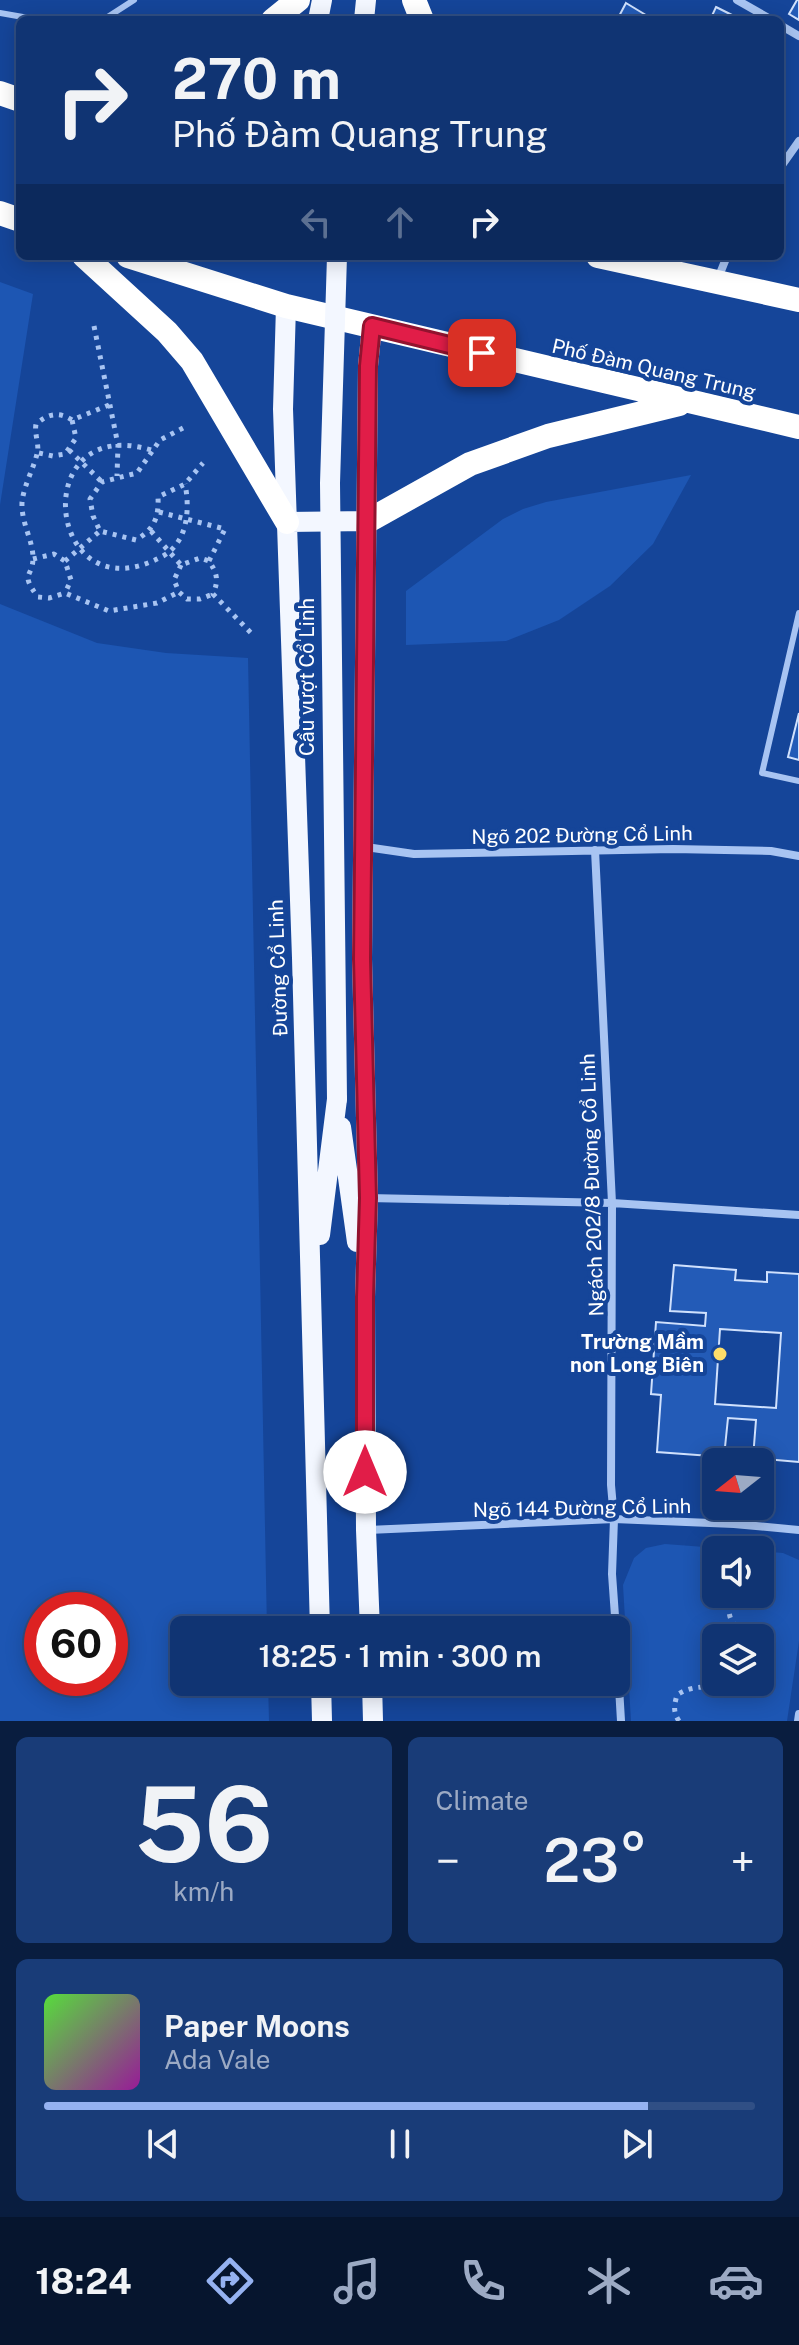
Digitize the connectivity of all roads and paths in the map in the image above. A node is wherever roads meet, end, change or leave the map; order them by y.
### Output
1 (134, 0) edge
2 (298, 0) edge
3 (737, 0) edge
4 (109, 16) edge
5 (278, 16) edge
6 (765, 16) edge
7 (799, 141) edge
8 (784, 162) edge
9 (88, 260) edge
10 (141, 260) edge
11 (337, 260) edge
12 (619, 260) edge
13 (725, 260) edge
14 (717, 281) junction
15 (799, 300) edge
16 (286, 306) junction
17 (94, 326) dead end
18 (372, 326) junction
19 (685, 402) junction
20 (109, 405) junction
21 (72, 420) junction
22 (799, 427) edge
23 (183, 428) dead end
24 (118, 445) junction
25 (69, 450) junction
26 (151, 450) junction
27 (39, 453) junction
28 (82, 462) junction
29 (203, 463) dead end
30 (117, 476) junction
31 (102, 482) junction
32 (185, 484) junction
33 (159, 512) junction
34 (188, 520) junction
35 (368, 521) junction
36 (287, 522) junction
37 (100, 531) junction
38 (150, 531) junction
39 (81, 548) junction
40 (168, 553) junction
41 (33, 559) junction
42 (65, 561) junction
43 (209, 561) junction
44 (181, 565) junction
45 (179, 592) junction
46 (65, 593) junction
47 (213, 594) junction
48 (799, 613) edge
49 (254, 636) dead end
50 (799, 781) edge
51 (365, 847) junction
52 (595, 850) junction
53 (799, 856) edge
54 (337, 1099) junction
55 (368, 1198) junction
56 (612, 1203) junction
57 (799, 1215) edge
58 (365, 1297) junction
59 (312, 1299) junction
60 (614, 1519) junction
61 (366, 1530) junction
62 (799, 1530) edge
63 (320, 1616) edge
64 (369, 1616) edge
65 (615, 1616) edge
66 (702, 1685) edge
67 (321, 1696) edge
68 (372, 1696) edge
69 (620, 1696) edge
70 (799, 1714) edge
71 (322, 1721) edge
72 (373, 1721) edge
73 (621, 1721) edge
74 (679, 1721) edge
75 (798, 1721) edge

1 - 4 lane
2 - 5 highway
3 - 6 street
7 - 8 street
9 - 36 highway
10 - 16 highway, Phố Đàm Quang Trung
11 - 54 main road, Cầu vượt Cổ Linh, bridge
12 - 14 highway
13 - 14 street
14 - 15 highway
16 - 18 highway, Phố Đàm Quang Trung
16 - 36 main road, Đường Cổ Linh
17 - 20 path
18 - 19 highway, Phố Đàm Quang Trung
18 - 35 main road
19 - 22 highway, Phố Đàm Quang Trung
19 - 35 highway
20 - 21 path
20 - 24 path
21 - 25 path
21 - 27 path
23 - 26 path
24 - 26 path
24 - 28 path
24 - 30 path
25 - 27 path
25 - 28 path
26 - 30 path
27 - 41 path
28 - 31 path
28 - 39 path
29 - 32 path
30 - 31 path
31 - 37 path
32 - 33 path
32 - 34 path
33 - 34 path
33 - 38 path
34 - 40 path
34 - 43 path
35 - 36 main road
35 - 51 main road
36 - 59 main road, Đường Cổ Linh
37 - 38 path
37 - 39 path
38 - 40 path
39 - 40 path
39 - 42 path
40 - 44 path
41 - 42 path
41 - 46 path
42 - 46 path
43 - 44 path
43 - 47 path
44 - 45 path
45 - 46 path
45 - 47 path
47 - 49 path
48 - 50 lane
51 - 52 street, Ngõ 202 Đường Cổ Linh
51 - 55 main road
52 - 53 street, Ngõ 202 Đường Cổ Linh
52 - 56 street, Ngách 202/8 Đường Cổ Linh
54 - 58 main road, Cầu vượt Cổ Linh
54 - 59 main road, Cầu vượt Cổ Linh
55 - 56 street
55 - 58 main road
56 - 57 street
56 - 60 street, Ngách 202/8 Đường Cổ Linh
58 - 61 main road
59 - 63 main road, Đường Cổ Linh
60 - 61 street, Ngõ 144 Đường Cổ Linh
60 - 62 street, Ngõ 144 Đường Cổ Linh
60 - 65 street, Ngách 202/8 Đường Cổ Linh
61 - 64 main road
66 - 74 path
67 - 71 main road
68 - 72 main road
69 - 73 street
70 - 75 street

